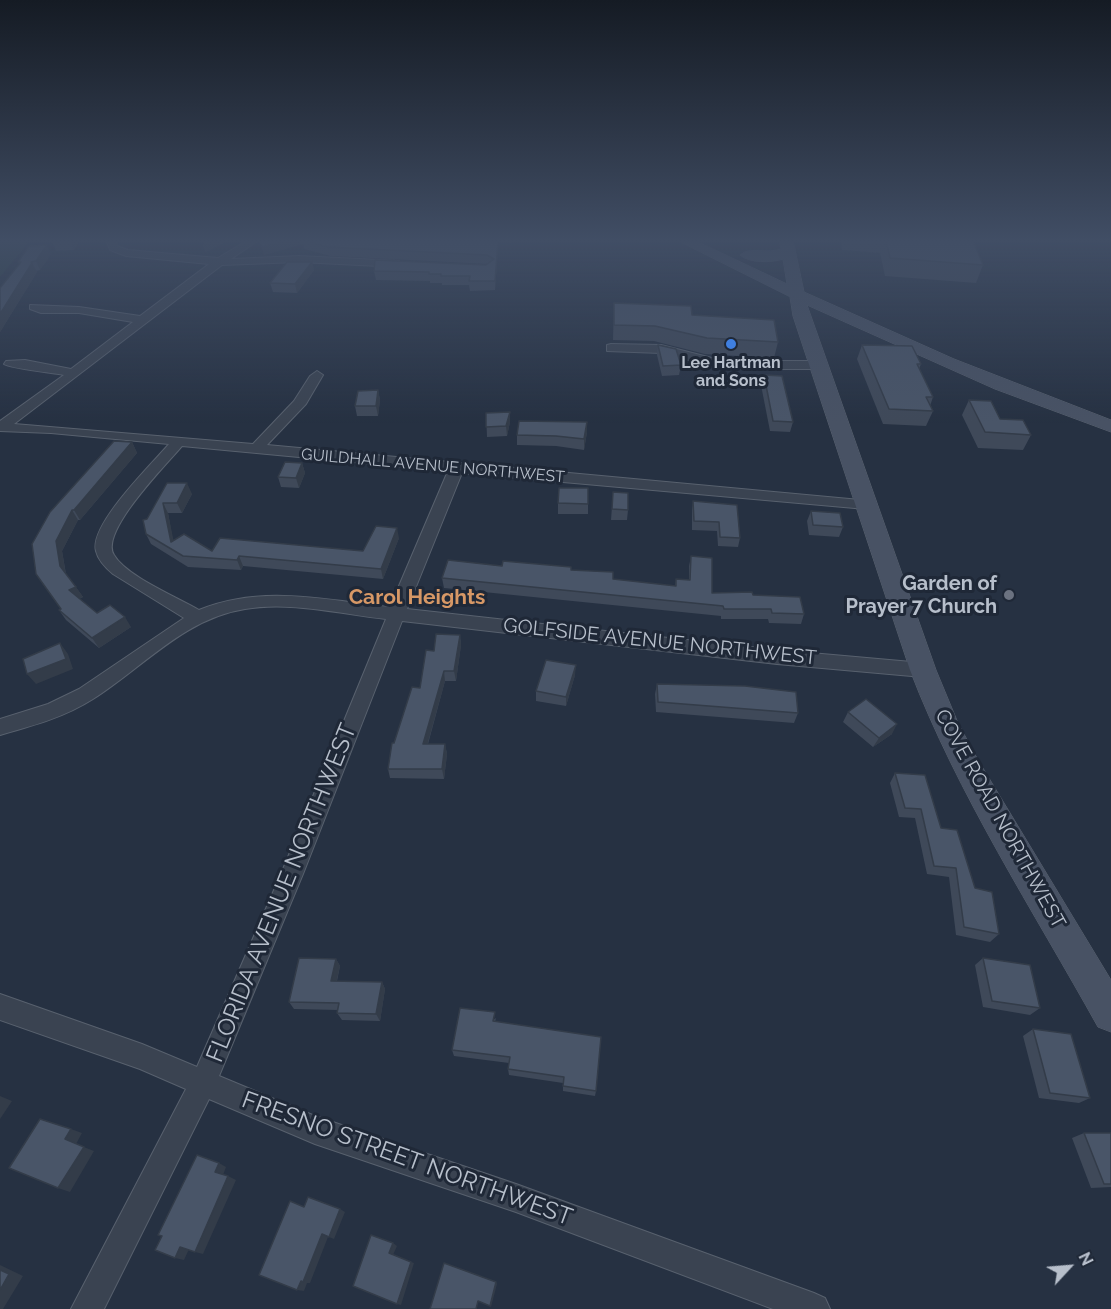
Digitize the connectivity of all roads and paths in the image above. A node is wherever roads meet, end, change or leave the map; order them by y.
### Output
1 (166, 301) edge
2 (800, 301) edge
3 (822, 301) edge
4 (836, 301) edge
5 (34, 307) dead end
6 (142, 320) junction
7 (871, 330) junction
8 (808, 336) junction
9 (611, 348) dead end
10 (10, 364) dead end
11 (819, 365) junction
12 (73, 373) junction
13 (317, 375) dead end
14 (1111, 410) edge
15 (1111, 426) edge
16 (0, 427) edge
17 (178, 442) junction
18 (256, 449) junction
19 (457, 468) junction
20 (866, 504) junction
21 (396, 612) junction
22 (196, 617) junction
23 (922, 670) junction
24 (0, 727) edge
25 (0, 1007) edge
26 (1111, 1014) edge
27 (203, 1083) junction
28 (87, 1309) edge
29 (814, 1309) edge

1 - 6 street
2 - 8 main road, COVE ROAD NORTHWEST
3 - 7 main road
4 - 14 main road
5 - 6 street
6 - 12 street
7 - 8 main road
7 - 15 main road
8 - 11 main road, COVE ROAD NORTHWEST
9 - 11 street
10 - 12 street
11 - 20 main road, COVE ROAD NORTHWEST
12 - 16 street
13 - 18 street
16 - 17 street, GUILDHALL AVENUE NORTHWEST
17 - 18 street, GUILDHALL AVENUE NORTHWEST
17 - 22 street
18 - 19 street, GUILDHALL AVENUE NORTHWEST
19 - 20 street, GUILDHALL AVENUE NORTHWEST
19 - 21 street, FLORIDA AVENUE NORTHWEST
20 - 23 main road, COVE ROAD NORTHWEST
21 - 22 street, GOLFSIDE AVENUE NORTHWEST
21 - 23 street, GOLFSIDE AVENUE NORTHWEST
21 - 27 street, FLORIDA AVENUE NORTHWEST
22 - 24 street, GOLFSIDE AVENUE NORTHWEST
23 - 26 main road, COVE ROAD NORTHWEST
25 - 27 street, FRESNO STREET NORTHWEST
27 - 28 street, FLORIDA AVENUE NORTHWEST
27 - 29 street, FRESNO STREET NORTHWEST

